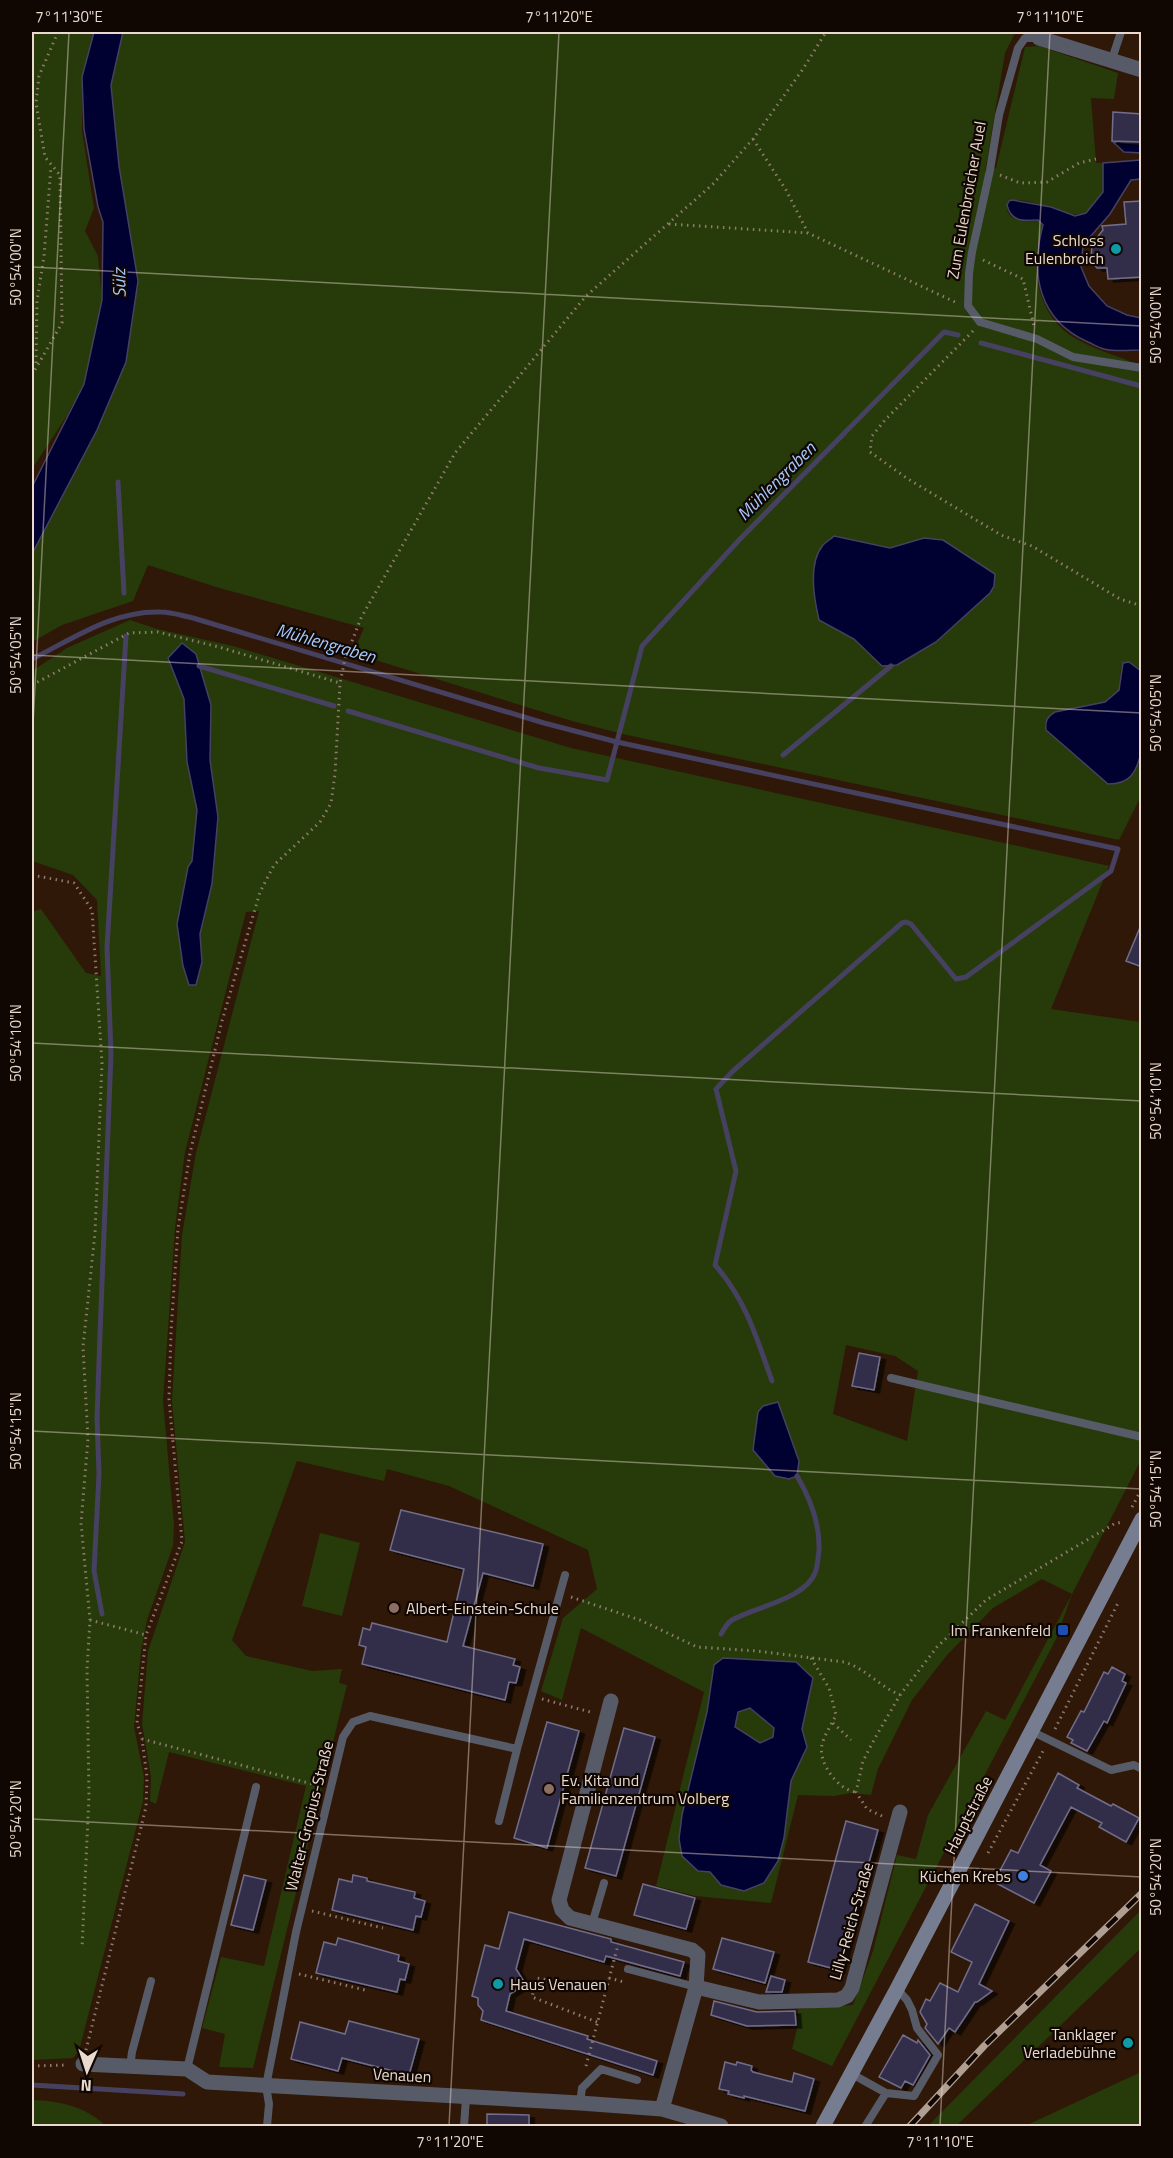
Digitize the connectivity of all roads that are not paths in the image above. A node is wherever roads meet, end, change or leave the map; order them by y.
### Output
1 (1121, 32) edge
2 (1039, 38) joint
3 (1111, 62) junction
4 (1142, 70) edge
5 (1142, 368) edge
6 (891, 1378) dead end
7 (1142, 1437) edge
8 (1142, 1518) edge
9 (565, 1575) dead end
10 (611, 1701) dead end
11 (1031, 1731) junction
12 (517, 1749) junction
13 (1142, 1768) edge
14 (256, 1787) dead end
15 (898, 1817) road end
16 (499, 1821) dead end
17 (604, 1883) dead end
18 (592, 1924) junction
19 (628, 1969) dead end
20 (151, 1981) dead end
21 (696, 1987) junction
22 (897, 1989) junction
23 (83, 2064) road end
24 (130, 2068) junction
25 (188, 2069) junction
26 (852, 2074) junction
27 (637, 2080) dead end
28 (266, 2086) junction
29 (886, 2093) junction
30 (581, 2095) junction
31 (466, 2098) junction
32 (662, 2109) junction
33 (866, 2125) edge
34 (267, 2127) edge
35 (464, 2127) edge
36 (721, 2127) edge
37 (823, 2127) edge

1 - 3 lane
2 - 3 street, Zum Eulenbroicher Auel
2 - 5 lane, Zum Eulenbroicher Auel
3 - 4 street, Zum Eulenbroicher Auel
6 - 7 lane
8 - 11 main road, Hauptstraße
9 - 12 lane
10 - 18 street
11 - 13 lane
11 - 22 main road, Hauptstraße
12 - 16 lane
12 - 28 lane, Walter-Gropius-Straße
14 - 25 lane
15 - 21 street, Lilly-Reich-Straße
17 - 18 lane
18 - 21 street
19 - 21 lane
20 - 24 lane
21 - 32 street
22 - 26 main road, Hauptstraße
22 - 29 lane
23 - 24 street, Venauen
24 - 25 street, Venauen
25 - 28 street, Venauen
26 - 29 lane
26 - 37 main road, Hauptstraße
27 - 30 lane
28 - 31 street, Venauen
28 - 34 lane, Walter-Gropius-Straße
29 - 33 lane
30 - 31 street, Venauen
30 - 32 street, Venauen
31 - 35 lane
32 - 36 street, Venauen

